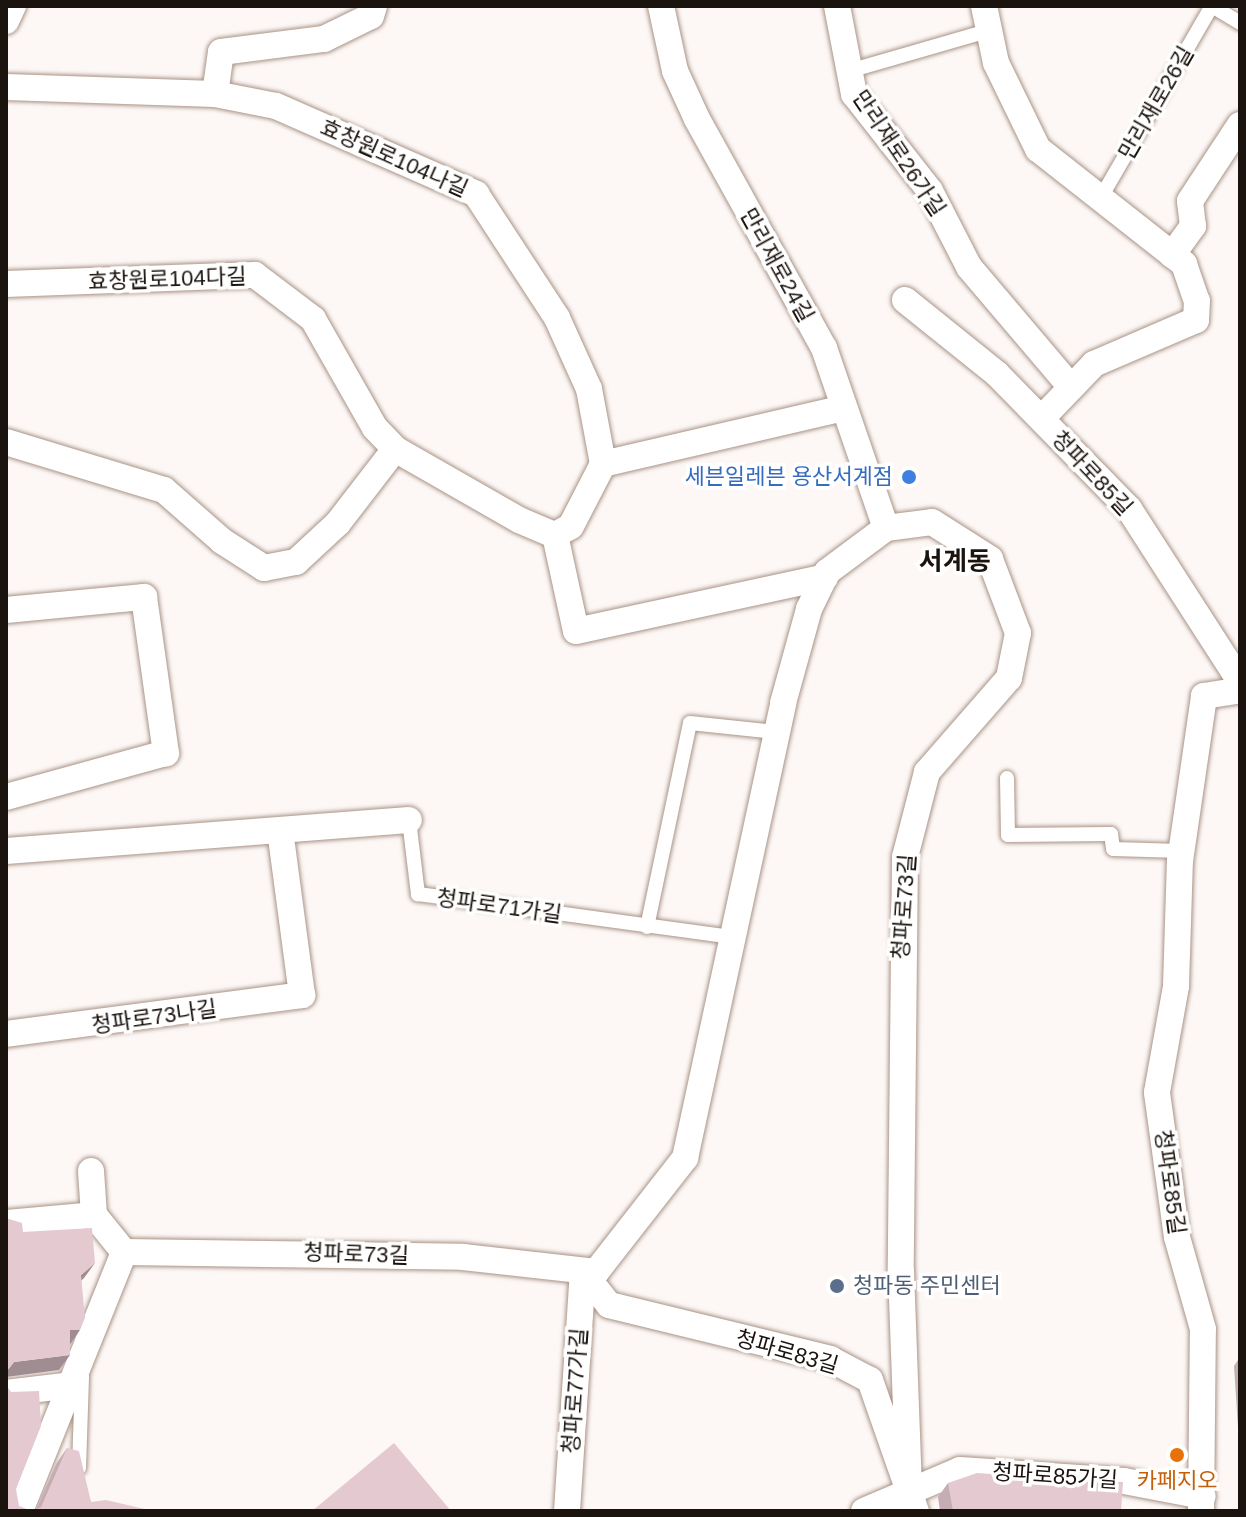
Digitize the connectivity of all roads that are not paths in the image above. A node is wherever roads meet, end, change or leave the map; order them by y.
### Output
1 (13, 6) edge
2 (374, 6) edge
3 (1212, 6) edge
4 (836, 7) edge
5 (664, 17) edge
6 (986, 18) edge
7 (6, 21) edge
8 (1240, 23) edge
9 (849, 71) junction
10 (6, 87) edge
11 (215, 94) junction
12 (1240, 125) edge
13 (1100, 199) junction
14 (1172, 255) junction
15 (6, 284) edge
16 (905, 300) dead end
17 (1069, 385) junction
18 (844, 408) junction
19 (1041, 419) junction
20 (6, 442) edge
21 (395, 449) junction
22 (603, 464) junction
23 (886, 528) junction
24 (555, 535) junction
25 (825, 577) junction
26 (6, 610) edge
27 (1240, 681) edge
28 (1240, 690) edge
29 (776, 732) junction
30 (1007, 778) dead end
31 (6, 797) edge
32 (409, 820) joint
33 (280, 831) junction
34 (6, 851) edge
35 (1181, 851) junction
36 (647, 927) junction
37 (733, 937) junction
38 (6, 1034) edge
39 (91, 1171) dead end
40 (94, 1215) junction
41 (6, 1223) edge
42 (124, 1252) junction
43 (583, 1272) junction
44 (83, 1353) junction
45 (71, 1385) junction
46 (6, 1393) edge
47 (81, 1483) edge
48 (913, 1500) edge
49 (1202, 1503) edge
50 (20, 1511) edge
51 (567, 1511) edge
52 (864, 1511) edge

1 - 7 street
2 - 11 street
3 - 8 lane, 만리재로26길
3 - 13 lane, 만리재로26길
4 - 9 street, 만리재로26가길
5 - 18 street, 만리재로24길
6 - 9 lane, 만리재로26가길
6 - 13 street
9 - 17 street, 만리재로26가길
10 - 11 street, 효창원로104나길
11 - 22 street, 효창원로104나길
12 - 14 street
13 - 14 street
14 - 17 street
15 - 21 street, 효창원로104다길
16 - 19 street, 청파로85길
17 - 19 street
18 - 22 street
18 - 23 street, 만리재로24길
19 - 27 street, 청파로85길
20 - 21 street
21 - 24 street, 효창원로104다길
22 - 24 street
23 - 25 street
23 - 48 street, 청파로73길
24 - 25 street
25 - 29 street
26 - 31 street
28 - 35 street, 청파로85길
29 - 36 lane
29 - 37 street
30 - 35 lane
32 - 33 street, 청파로71가길
32 - 36 lane, 청파로71가길
33 - 34 street, 청파로71가길
33 - 38 street, 청파로73나길
35 - 49 street, 청파로85길
36 - 37 lane, 청파로71가길
37 - 43 street
39 - 40 street
40 - 41 street
40 - 42 street
42 - 43 street, 청파로73길
42 - 44 street
43 - 48 street, 청파로83길
43 - 51 street, 청파로77가길
44 - 45 street
44 - 47 lane
45 - 46 street
45 - 50 street
48 - 49 street, 청파로85가길
48 - 52 street, 청파로85가길

